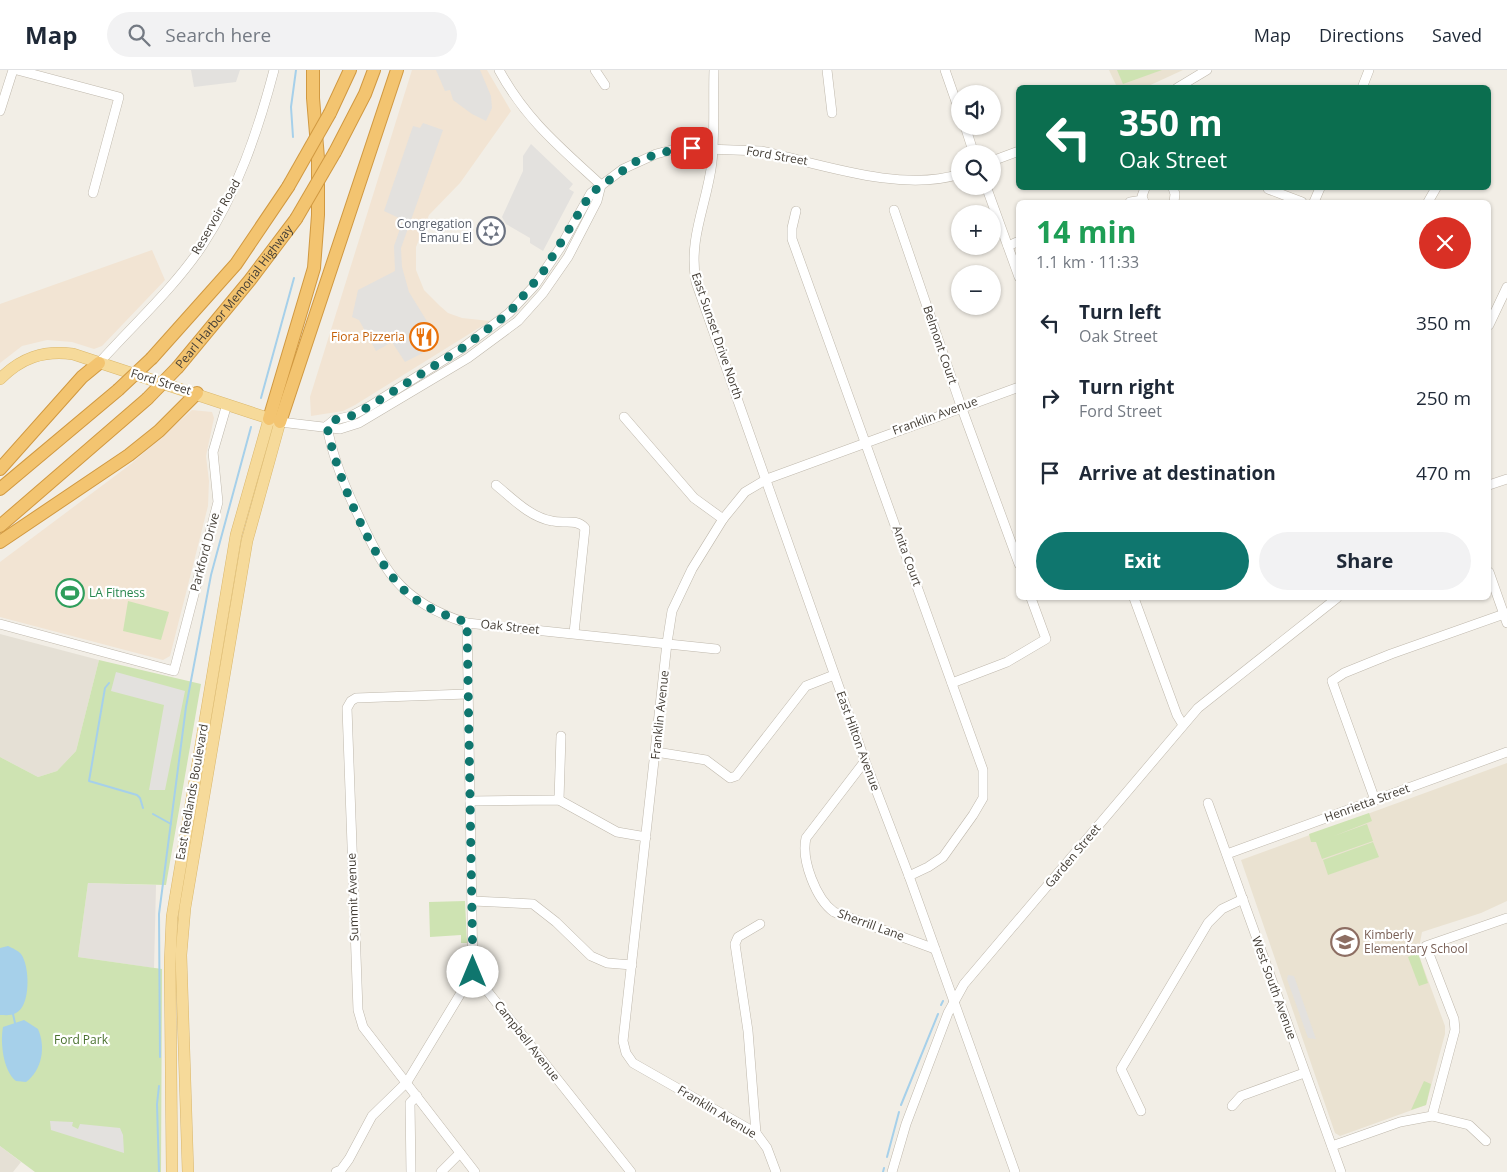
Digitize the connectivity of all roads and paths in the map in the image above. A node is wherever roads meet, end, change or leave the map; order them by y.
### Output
1 (15, 70) edge
2 (274, 70) edge
3 (313, 70) edge
4 (350, 70) edge
5 (374, 70) edge
6 (397, 70) edge
7 (499, 70) edge
8 (595, 70) edge
9 (714, 70) edge
10 (827, 70) edge
11 (945, 70) edge
12 (1207, 70) edge
13 (1369, 70) edge
14 (605, 85) dead end
15 (1182, 85) edge
16 (1363, 85) edge
17 (951, 87) edge
18 (0, 111) edge
19 (832, 113) dead end
20 (713, 149) junction
21 (1016, 152) edge
22 (1001, 158) edge
23 (951, 176) edge
24 (601, 185) junction
25 (1271, 190) edge
26 (93, 193) dead end
27 (989, 195) edge
28 (1297, 200) edge
29 (796, 210) dead end
30 (894, 210) dead end
31 (1016, 242) edge
32 (1008, 246) junction
33 (1016, 269) edge
34 (1507, 287) edge
35 (1491, 321) edge
36 (461, 349) junction
37 (99, 363) junction
38 (436, 377) junction
39 (0, 379) edge
40 (1016, 388) edge
41 (197, 394) junction
42 (227, 404) junction
43 (961, 406) junction
44 (624, 417) dead end
45 (275, 421) junction
46 (327, 426) junction
47 (865, 441) junction
48 (0, 468) edge
49 (767, 479) junction
50 (1507, 479) edge
51 (496, 485) dead end
52 (1491, 485) edge
53 (0, 489) edge
54 (723, 519) junction
55 (0, 526) edge
56 (0, 542) edge
57 (1016, 556) edge
58 (1491, 577) edge
59 (1032, 600) edge
60 (1135, 600) edge
61 (1334, 600) edge
62 (1506, 617) edge
63 (467, 622) junction
64 (0, 624) edge
65 (574, 634) junction
66 (667, 643) junction
67 (716, 649) dead end
68 (834, 676) junction
69 (952, 683) junction
70 (467, 694) junction
71 (1183, 725) junction
72 (561, 736) dead end
73 (656, 752) junction
74 (1507, 752) edge
75 (864, 762) junction
76 (559, 800) junction
77 (1375, 800) junction
78 (470, 801) junction
79 (1208, 803) dead end
80 (646, 837) junction
81 (1227, 854) junction
82 (909, 876) junction
83 (1243, 899) junction
84 (473, 902) junction
85 (1507, 918) edge
86 (760, 924) dead end
87 (935, 949) junction
88 (632, 965) junction
89 (473, 972) junction
90 (953, 1000) junction
91 (1304, 1073) junction
92 (407, 1082) junction
93 (417, 1096) junction
94 (1232, 1106) dead end
95 (1141, 1111) dead end
96 (1432, 1116) junction
97 (756, 1133) junction
98 (1486, 1141) dead end
99 (1332, 1146) junction
100 (460, 1153) junction
101 (172, 1172) edge
102 (188, 1172) edge
103 (336, 1172) edge
104 (411, 1172) edge
105 (441, 1172) edge
106 (475, 1172) edge
107 (631, 1172) edge
108 (776, 1172) edge
109 (892, 1172) edge
110 (1015, 1172) edge
111 (1341, 1172) edge

1 - 18 street
1 - 26 street
2 - 37 street, Reservoir Road
3 - 45 highway
4 - 53 highway, Pearl Harbor Memorial Highway, bridge
5 - 55 highway, Pearl Harbor Memorial Highway, bridge
6 - 45 highway
7 - 24 street
8 - 14 street
9 - 20 street, East Sunset Drive North
10 - 19 street
11 - 17 street
12 - 15 street
13 - 16 street
20 - 23 street, Ford Street
20 - 24 street, Ford Street
20 - 49 street, East Sunset Drive North
21 - 22 street
24 - 36 street, Ford Street
24 - 38 street, Ford Street
25 - 28 street
27 - 32 street
29 - 47 street, Anita Court
30 - 43 street, Belmont Court
31 - 32 street
32 - 33 street
34 - 35 street
36 - 38 street
36 - 46 street, Ford Street
37 - 39 main road, Ford Street
37 - 41 main road, Ford Street
37 - 48 highway
38 - 46 street, Ford Street
40 - 43 street, Franklin Avenue
41 - 42 main road, Ford Street
41 - 56 highway
42 - 45 main road, Ford Street
42 - 64 street, Parkford Drive
43 - 47 street, Franklin Avenue
43 - 57 street, Belmont Court
44 - 54 street
45 - 46 street, Ford Street
45 - 101 main road, East Redlands Boulevard
45 - 102 main road, East Redlands Boulevard
46 - 63 street, Oak Street
47 - 49 street, Franklin Avenue
47 - 69 street, Anita Court
49 - 54 street, Franklin Avenue
49 - 68 street, East Hilton Avenue
50 - 52 street
51 - 65 street
54 - 66 street, Franklin Avenue
58 - 62 street
59 - 69 street
60 - 71 street
61 - 71 street, Garden Street
62 - 77 street
63 - 65 street, Oak Street
63 - 70 street
65 - 66 street, Oak Street
66 - 67 street, Oak Street
66 - 73 street, Franklin Avenue
68 - 73 street
68 - 75 street, East Hilton Avenue
69 - 82 street, Anita Court
70 - 78 street
70 - 92 street, Summit Avenue
71 - 90 street, Garden Street
72 - 76 street
73 - 80 street, Franklin Avenue
74 - 77 street, Henrietta Street
75 - 82 street, East Hilton Avenue
75 - 87 street, Sherrill Lane
76 - 78 street
76 - 80 street
77 - 81 street, Henrietta Street
78 - 84 street
79 - 81 street, West South Avenue
80 - 88 street, Franklin Avenue
81 - 83 street, West South Avenue
82 - 87 street, East Hilton Avenue
83 - 91 street, West South Avenue
83 - 95 street
84 - 88 street
84 - 89 street
85 - 96 street
86 - 97 street
87 - 90 street, East Hilton Avenue
88 - 97 street, Franklin Avenue
89 - 92 street
89 - 107 street, Campbell Avenue
90 - 109 street, Garden Street
90 - 110 street, East Hilton Avenue
91 - 94 street
91 - 99 street, West South Avenue
92 - 93 street, Summit Avenue
92 - 103 street
93 - 100 street, Summit Avenue
93 - 104 street
96 - 98 street
96 - 99 street
97 - 108 street, Franklin Avenue
99 - 111 street, West South Avenue
100 - 105 street
100 - 106 street, Summit Avenue

